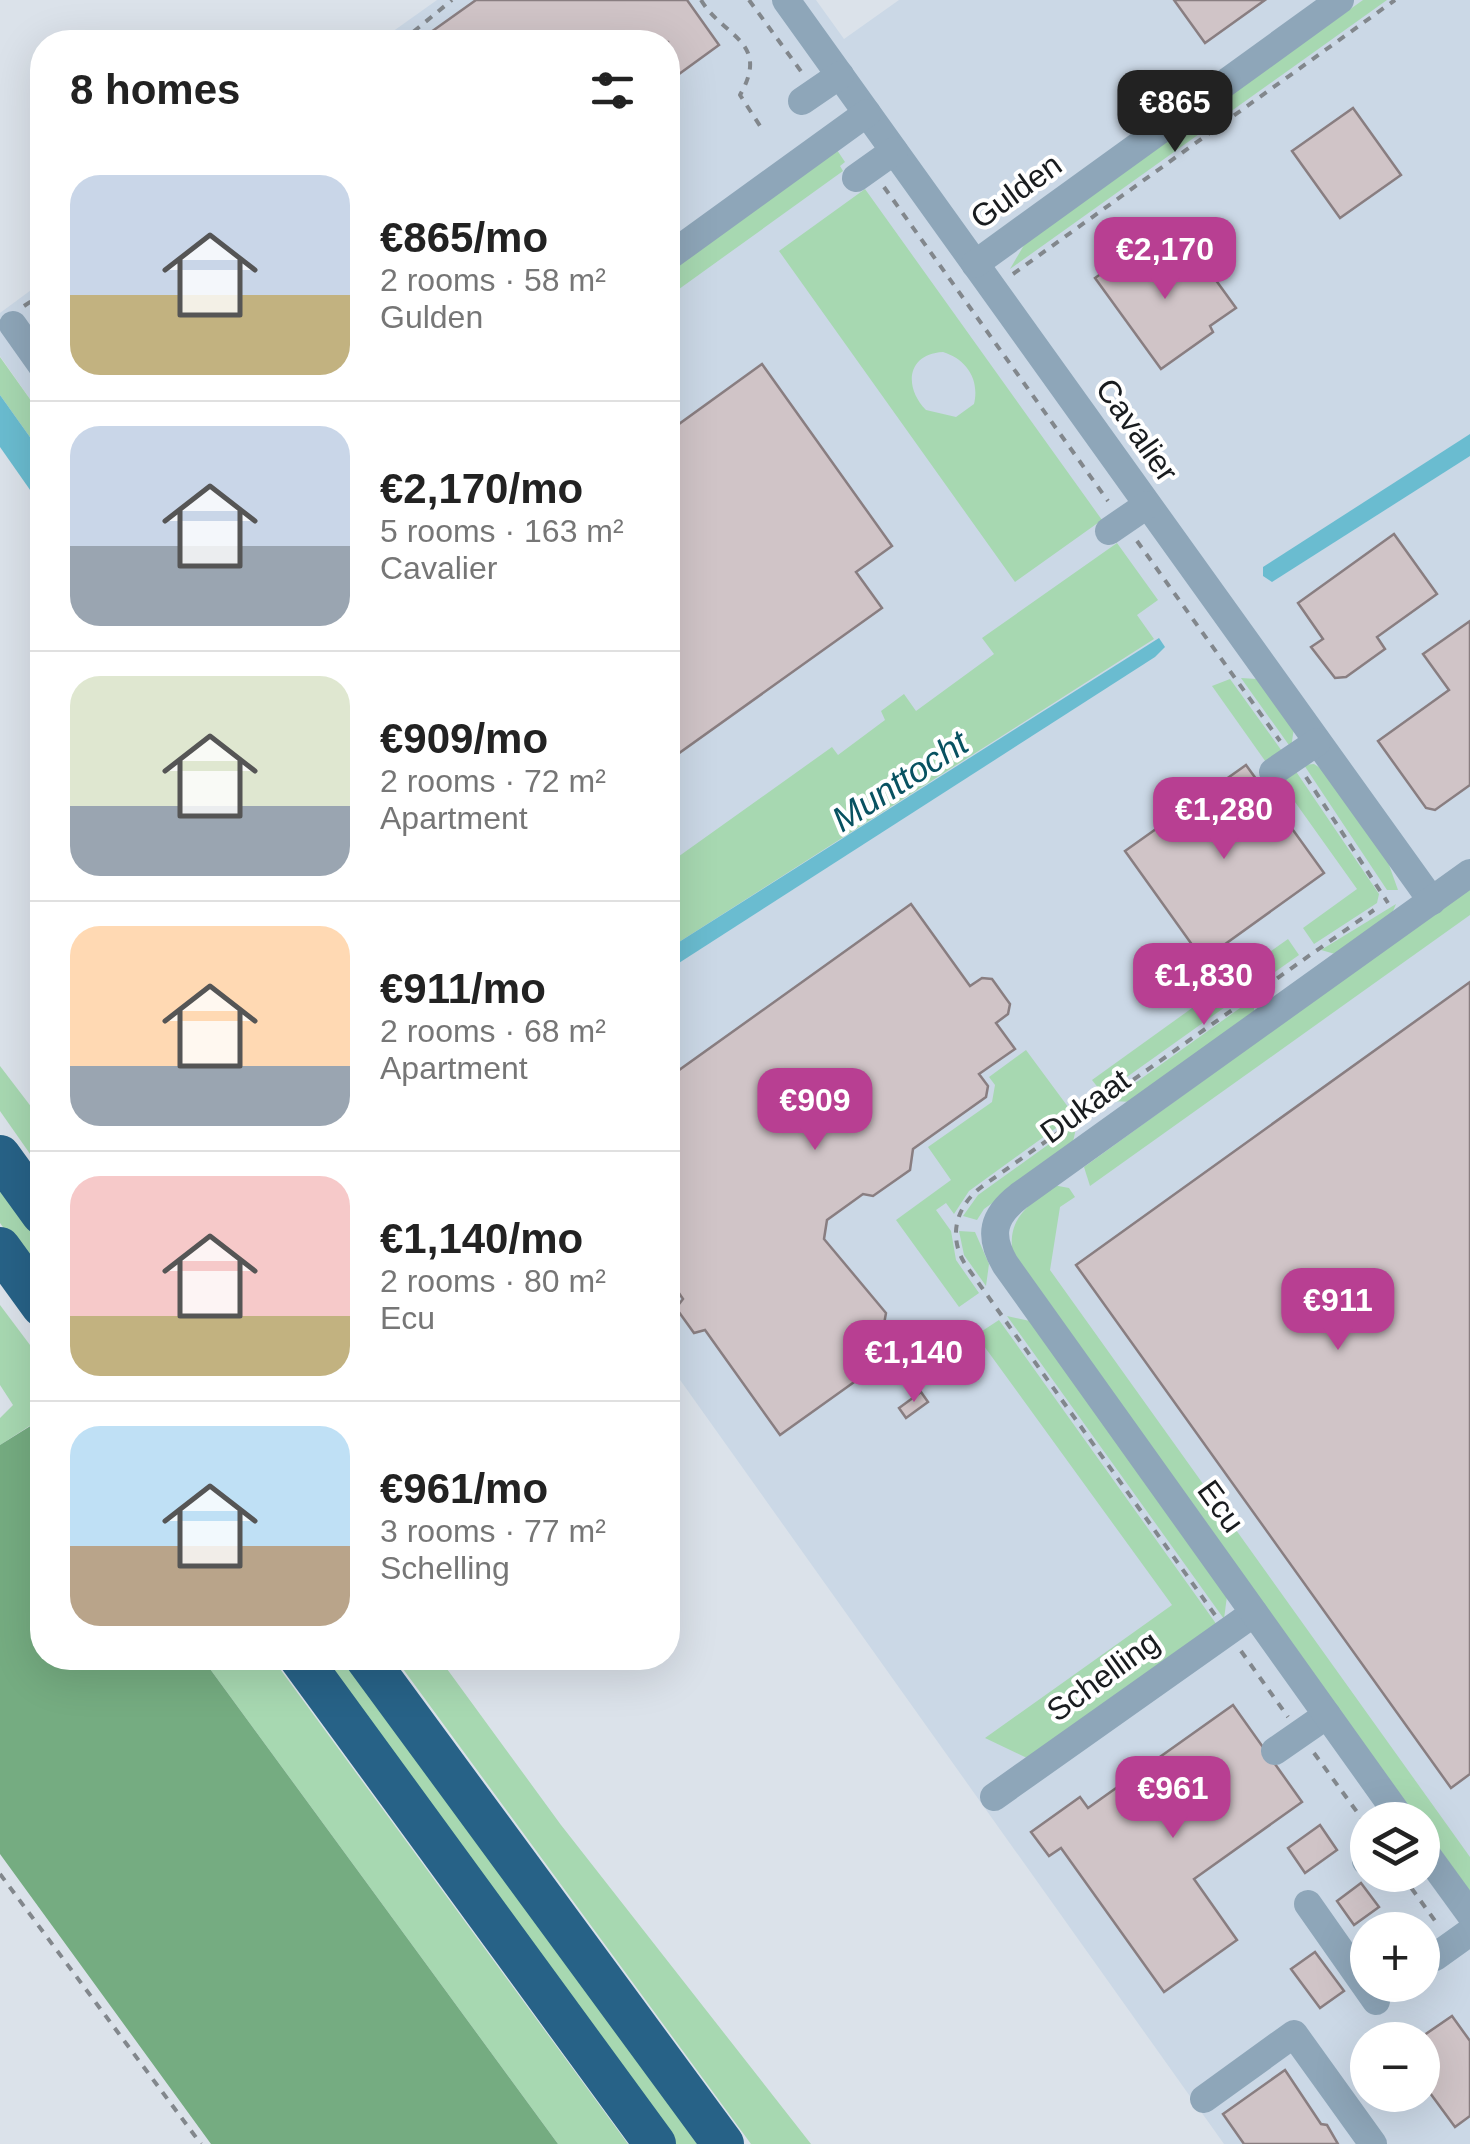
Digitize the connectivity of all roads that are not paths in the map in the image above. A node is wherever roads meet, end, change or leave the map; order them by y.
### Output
1 (786, 0) edge
2 (1340, 0) edge
3 (840, 75) junction
4 (809, 97) road end
5 (868, 113) junction
6 (894, 151) junction
7 (863, 173) road end
8 (680, 248) edge
9 (976, 264) junction
10 (13, 325) dead end
11 (30, 349) edge
12 (1147, 504) junction
13 (1116, 526) road end
14 (1317, 742) junction
15 (1283, 766) road end
16 (1470, 873) edge
17 (1432, 901) junction
18 (0, 1156) edge
19 (30, 1197) edge
20 (994, 1228) joint
21 (0, 1248) edge
22 (30, 1289) edge
23 (1254, 1613) junction
24 (309, 1670) edge
25 (375, 1670) edge
26 (1327, 1715) junction
27 (1275, 1751) dead end
28 (994, 1798) dead end
29 (1389, 1802) edge
30 (1440, 1873) edge
31 (1308, 1904) dead end
32 (1470, 1914) edge
33 (1350, 1964) edge
34 (1204, 2099) dead end
35 (655, 2144) edge
36 (722, 2144) edge
37 (1372, 2144) edge

1 - 3 street, Cavalier
2 - 9 street, Gulden
3 - 4 street
3 - 5 street, Cavalier
5 - 6 street, Cavalier
5 - 8 street
6 - 7 street
6 - 9 street, Cavalier
9 - 12 street, Cavalier
10 - 11 street
12 - 13 street
12 - 14 street, Cavalier
14 - 15 street
14 - 17 street, Cavalier
16 - 17 street, Dukaat
17 - 20 street, Dukaat
18 - 19 highway
20 - 23 street, Ecu
21 - 22 highway
23 - 26 street, Ecu
23 - 28 street, Schelling
24 - 35 highway
25 - 36 highway
26 - 27 street
26 - 29 street, Ecu
30 - 32 street
31 - 33 street
34 - 37 street

